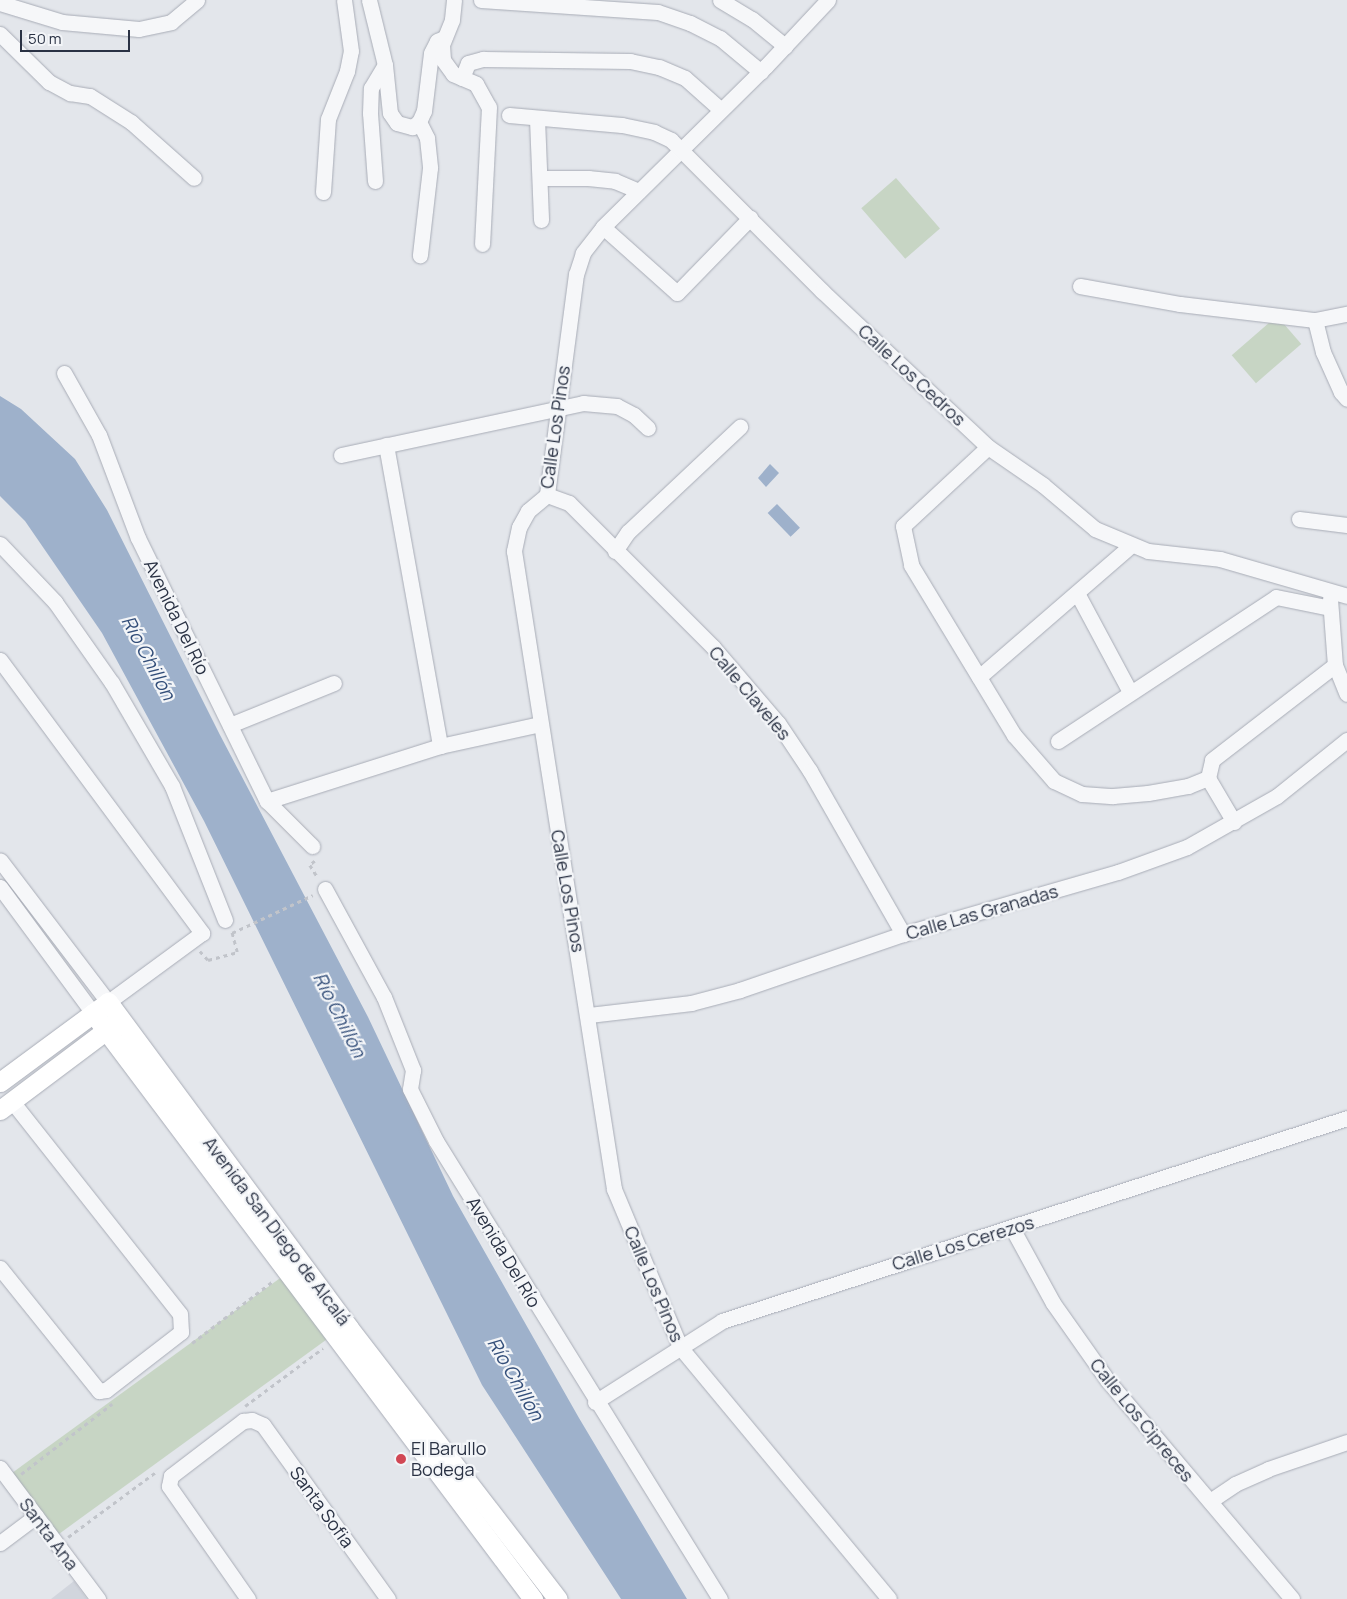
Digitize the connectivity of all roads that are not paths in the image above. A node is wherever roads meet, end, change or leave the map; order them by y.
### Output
1 (197, 0) edge
2 (344, 0) edge
3 (369, 0) edge
4 (454, 0) edge
5 (481, 0) edge
6 (720, 0) edge
7 (0, 3) edge
8 (819, 3) edge
9 (554, 4) edge
10 (0, 34) edge
11 (444, 38) junction
12 (785, 46) junction
13 (385, 65) junction
14 (761, 72) junction
15 (462, 78) junction
16 (721, 110) junction
17 (509, 115) dead end
18 (537, 119) junction
19 (419, 122) junction
20 (681, 148) junction
21 (194, 178) dead end
22 (540, 178) junction
23 (375, 181) dead end
24 (639, 191) junction
25 (323, 192) dead end
26 (750, 218) junction
27 (541, 220) dead end
28 (603, 227) junction
29 (482, 244) dead end
30 (420, 255) dead end
31 (1080, 286) dead end
32 (1347, 314) edge
33 (1315, 320) junction
34 (64, 373) dead end
35 (1347, 399) edge
36 (560, 408) junction
37 (740, 427) dead end
38 (648, 428) dead end
39 (386, 445) junction
40 (988, 447) junction
41 (341, 455) dead end
42 (547, 495) junction
43 (1298, 519) dead end
44 (1347, 525) edge
45 (0, 544) edge
46 (1130, 546) junction
47 (615, 550) junction
48 (1329, 590) junction
49 (1078, 593) junction
50 (1347, 596) edge
51 (1330, 608) junction
52 (0, 660) edge
53 (1335, 665) junction
54 (979, 677) junction
55 (334, 683) dead end
56 (1130, 692) junction
57 (1347, 694) edge
58 (540, 724) junction
59 (230, 725) junction
60 (1347, 740) edge
61 (1058, 741) dead end
62 (440, 746) junction
63 (1208, 778) junction
64 (267, 801) junction
65 (1234, 822) junction
66 (312, 846) dead end
67 (0, 860) edge
68 (0, 887) edge
69 (321, 891) road end
70 (228, 926) road end
71 (902, 934) junction
72 (100, 1008) junction
73 (589, 1015) junction
74 (114, 1025) junction
75 (0, 1082) edge
76 (6, 1106) edge
77 (1347, 1118) edge
78 (1012, 1228) junction
79 (0, 1268) edge
80 (320, 1302) junction
81 (680, 1347) junction
82 (595, 1402) junction
83 (1347, 1442) edge
84 (0, 1468) edge
85 (1210, 1501) junction
86 (36, 1516) junction
87 (0, 1543) edge
88 (554, 1593) edge
89 (98, 1599) edge
90 (248, 1599) edge
91 (388, 1599) edge
92 (533, 1599) edge
93 (720, 1599) edge
94 (889, 1599) edge
95 (1292, 1599) edge

1 - 7 street
2 - 25 street
3 - 13 street
4 - 11 street
5 - 9 street
6 - 12 street
8 - 12 street, Calle Los Pinos
9 - 14 street
10 - 21 street
11 - 15 street
11 - 19 street
12 - 14 street, Calle Los Pinos
13 - 19 street
13 - 23 street
14 - 16 street, Calle Los Pinos
15 - 16 street
15 - 29 street
16 - 20 street, Calle Los Pinos
17 - 18 street, Calle Los Cedros
18 - 20 street, Calle Los Cedros
18 - 22 street
19 - 30 street
20 - 24 street, Calle Los Pinos
20 - 26 street, Calle Los Cedros
22 - 24 street
22 - 27 street
24 - 28 street, Calle Los Pinos
26 - 28 street
26 - 40 street, Calle Los Cedros
28 - 36 street, Calle Los Pinos
31 - 33 street
32 - 33 street
33 - 35 street
34 - 59 street, Avenida Del Río
36 - 38 street
36 - 39 street
36 - 42 street, Calle Los Pinos
37 - 47 street
39 - 41 street
39 - 62 street
40 - 46 street, Calle Los Cedros
40 - 54 street
42 - 47 street, Calle Claveles
42 - 58 street, Calle Los Pinos
43 - 44 street
45 - 70 street
46 - 48 street, Calle Los Cedros
46 - 49 street
47 - 71 street, Calle Claveles
48 - 50 street, Calle Los Cedros
48 - 51 street
49 - 54 street
49 - 56 street
51 - 53 street
51 - 56 street
52 - 72 street
53 - 57 street
53 - 63 street
54 - 63 street
55 - 59 street
56 - 61 street
58 - 62 street
58 - 73 street, Calle Los Pinos
59 - 64 street, Avenida Del Río
60 - 65 street, Calle Las Granadas
62 - 64 street
63 - 65 street
64 - 66 street, Avenida Del Río
65 - 71 street, Calle Las Granadas
67 - 72 street, Avenida San Diego de Alcalá
68 - 72 street, Avenida San Diego de Alcalá
69 - 82 street, Avenida Del Río
71 - 73 street, Calle Las Granadas
72 - 74 main road, Avenida San Diego de Alcalá
72 - 75 main road
73 - 81 street, Calle Los Pinos
74 - 76 main road
74 - 80 main road, Avenida San Diego de Alcalá
76 - 79 street
77 - 78 street, Calle Los Cerezos
78 - 81 street, Calle Los Cerezos
78 - 85 street, Calle Los Cipreces
80 - 88 main road, Avenida San Diego de Alcalá
80 - 92 main road, Avenida San Diego de Alcalá
81 - 82 street, Calle Los Cerezos
81 - 94 street, Calle Los Pinos
82 - 93 street, Avenida Del Río
83 - 85 street
84 - 86 street, Santa Ana
85 - 95 street, Calle Los Cipreces
86 - 87 street
86 - 89 street, Santa Ana
88 - 92 street
90 - 91 street, Santa Sofia

